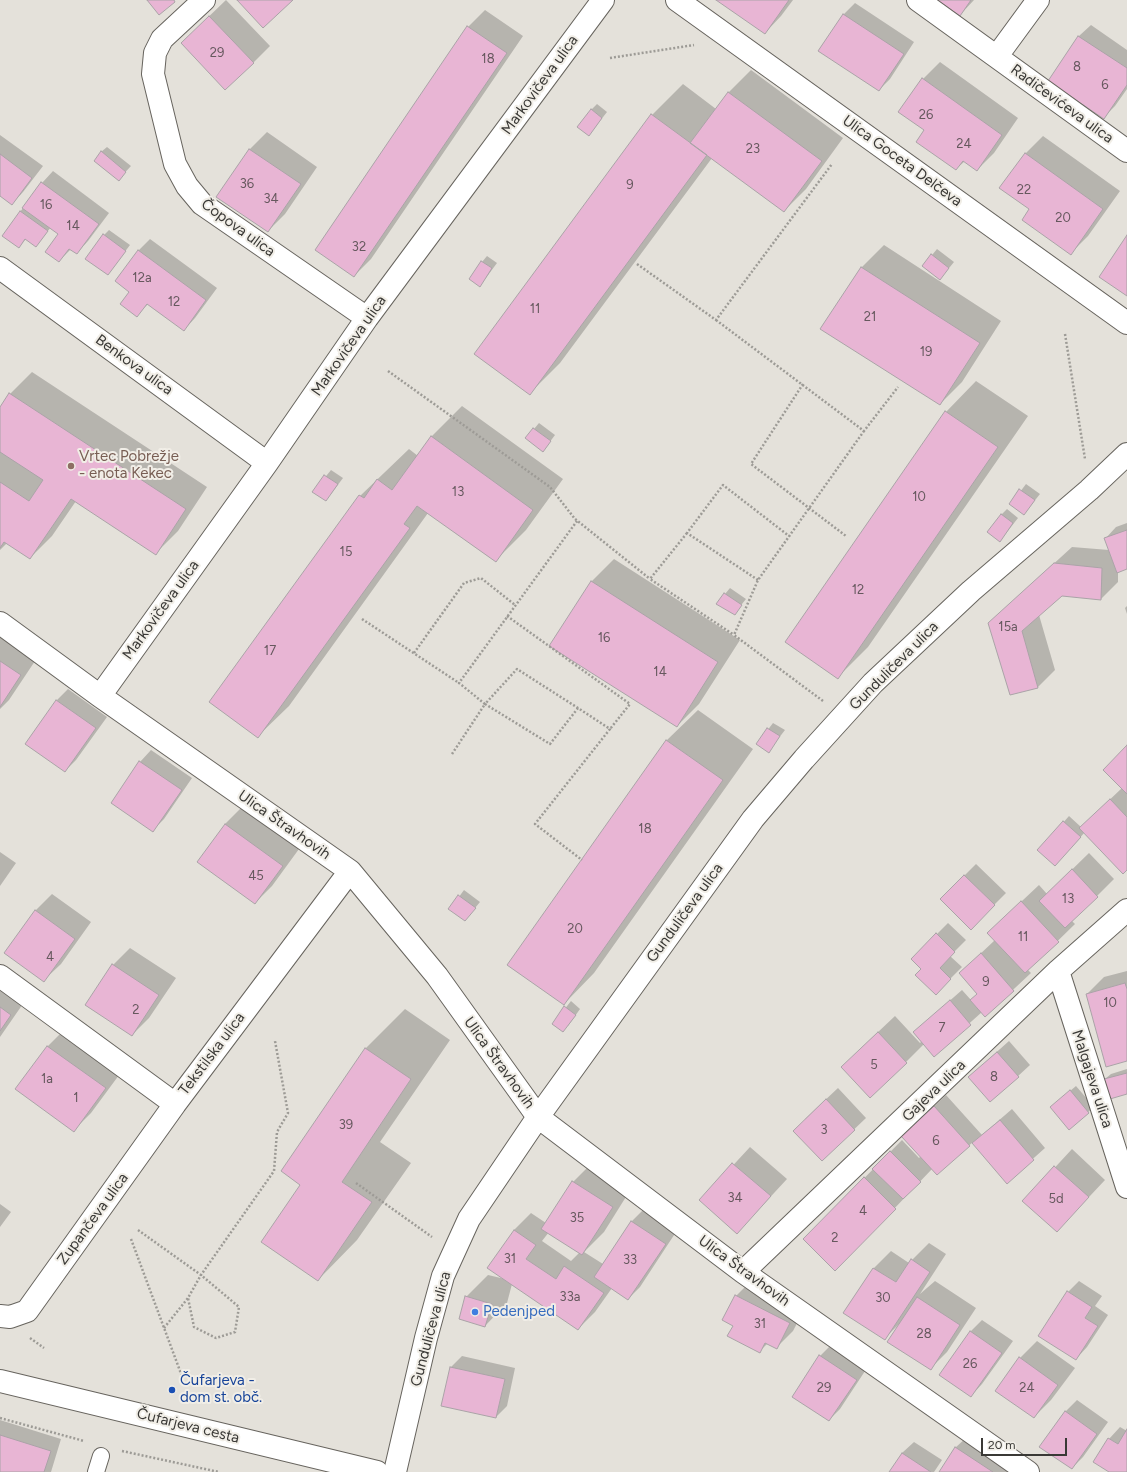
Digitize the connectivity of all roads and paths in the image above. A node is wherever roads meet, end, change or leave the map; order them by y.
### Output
1 (204, 0) edge
2 (603, 0) edge
3 (677, 0) edge
4 (918, 0) edge
5 (1038, 0) edge
6 (701, 44) dead end
7 (997, 56) junction
8 (610, 58) dead end
9 (1127, 151) edge
10 (832, 164) dead end
11 (637, 264) dead end
12 (0, 268) edge
13 (367, 318) junction
14 (716, 320) junction
15 (1127, 323) edge
16 (1065, 334) dead end
17 (388, 371) dead end
18 (803, 384) junction
19 (898, 387) dead end
20 (864, 431) junction
21 (1127, 454) edge
22 (1085, 462) dead end
23 (267, 463) junction
24 (809, 509) junction
25 (576, 521) junction
26 (687, 533) junction
27 (789, 536) junction
28 (846, 536) dead end
29 (650, 580) junction
30 (758, 580) junction
31 (515, 605) junction
32 (507, 616) junction
33 (362, 619) dead end
34 (0, 623) edge
35 (734, 635) junction
36 (414, 653) junction
37 (459, 683) junction
38 (100, 696) junction
39 (485, 704) junction
40 (828, 705) dead end
41 (578, 708) junction
42 (610, 729) junction
43 (452, 754) dead end
44 (582, 860) dead end
45 (350, 871) junction
46 (1127, 910) edge
47 (1058, 971) junction
48 (0, 976) edge
49 (275, 1041) dead end
50 (175, 1104) junction
51 (538, 1117) junction
52 (356, 1183) dead end
53 (1127, 1187) edge
54 (138, 1230) dead end
55 (131, 1240) dead end
56 (436, 1240) dead end
57 (743, 1272) junction
58 (201, 1275) junction
59 (188, 1298) junction
60 (0, 1316) edge
61 (164, 1328) junction
62 (183, 1379) dead end
63 (0, 1381) edge
64 (101, 1456) dead end
65 (96, 1472) edge
66 (377, 1472) edge
67 (395, 1472) edge
68 (1028, 1472) edge

1 - 13 street, Čopova ulica
2 - 13 street, Markovičeva ulica
3 - 15 street, Ulica Goceta Delčeva
4 - 7 street, Radičevićeva ulica
5 - 7 street, Radičevićeva ulica
6 - 8 path
7 - 9 street, Radičevićeva ulica
10 - 14 path
11 - 14 path
12 - 23 street, Benkova ulica
13 - 23 street, Markovičeva ulica
14 - 18 path
16 - 22 path
17 - 25 path
18 - 20 path
18 - 24 path
19 - 20 path
20 - 24 path
21 - 51 street, Gunduličeva ulica
23 - 38 street, Markovičeva ulica
24 - 27 path
24 - 28 path
25 - 29 path
25 - 31 path
26 - 27 path
26 - 29 path
26 - 30 path
27 - 30 path
29 - 35 path
30 - 35 path
31 - 32 path
31 - 36 path
32 - 37 path
32 - 42 path
33 - 36 path
34 - 38 street, Ulica Štravhovih
35 - 40 path
36 - 37 path
37 - 39 path
38 - 45 street, Ulica Štravhovih
39 - 41 path
39 - 41 path
39 - 43 path
41 - 42 path
42 - 44 path
45 - 50 street, Tekstilska ulica
45 - 51 street, Ulica Štravhovih
46 - 47 street, Gajeva ulica
47 - 53 street, Malgajeva ulica
47 - 57 street, Gajeva ulica
48 - 50 street, Tekstilska ulica
49 - 58 path
50 - 60 street, Zupančeva ulica
51 - 57 street, Ulica Štravhovih
51 - 67 street, Gunduličeva ulica
52 - 56 path
54 - 58 path
55 - 61 path
57 - 68 street, Ulica Štravhovih
58 - 59 path
58 - 59 path
59 - 61 path
61 - 62 path
63 - 66 street, Čufarjeva cesta
64 - 65 lane

